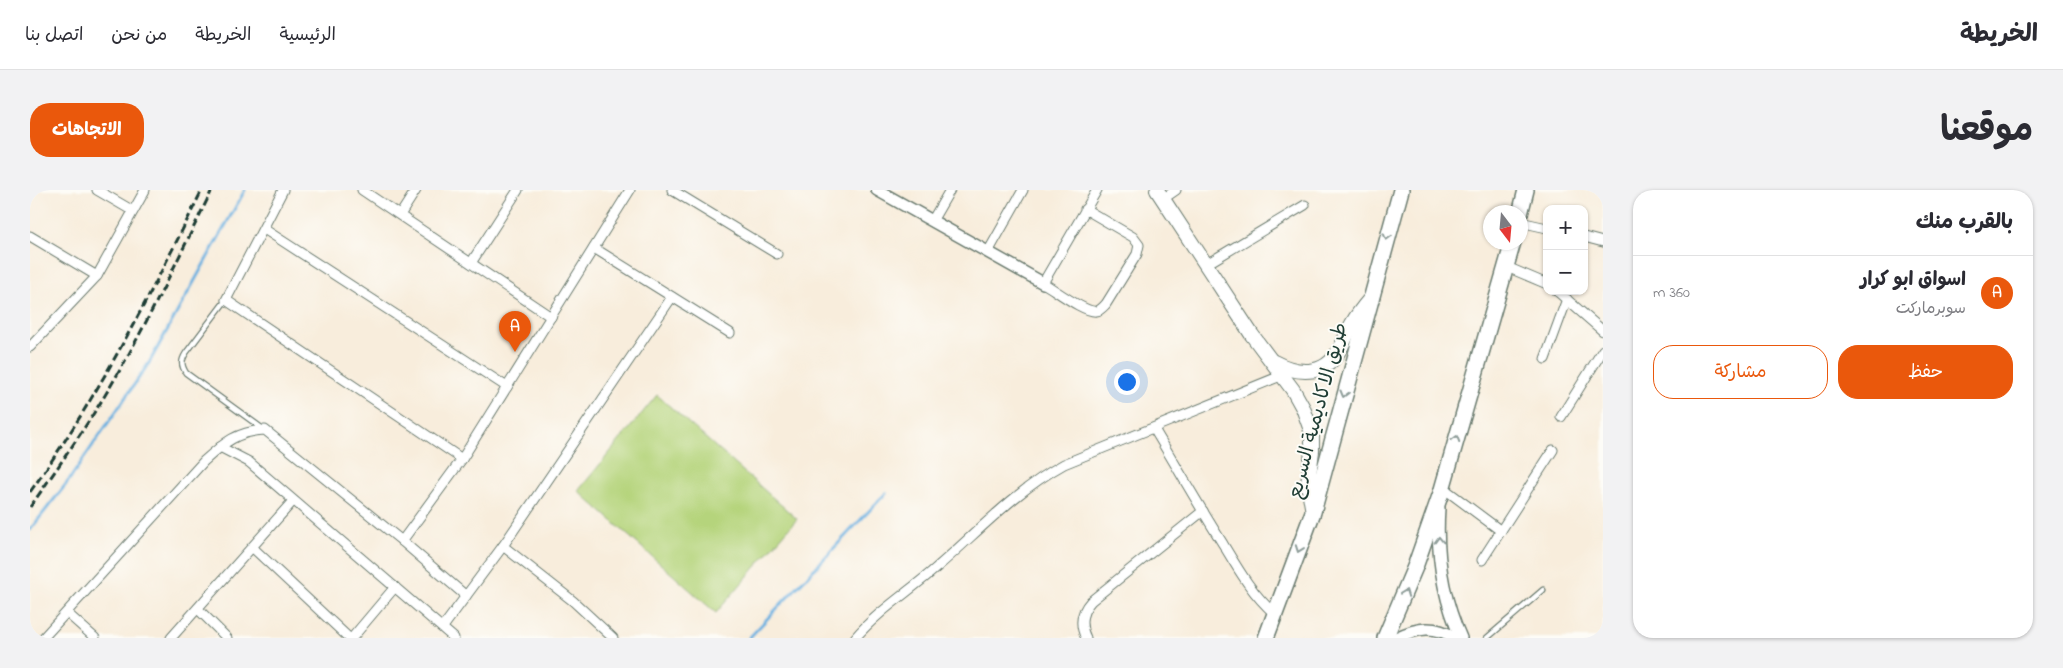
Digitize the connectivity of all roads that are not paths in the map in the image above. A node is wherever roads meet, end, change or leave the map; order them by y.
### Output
1 (97, 190) edge
2 (145, 190) edge
3 (283, 190) edge
4 (362, 190) edge
5 (416, 190) edge
6 (518, 190) edge
7 (630, 190) edge
8 (672, 190) edge
9 (877, 190) edge
10 (950, 190) edge
11 (1023, 190) edge
12 (1097, 190) edge
13 (1176, 190) edge
14 (1401, 190) edge
15 (1526, 190) edge
16 (1160, 195) edge
17 (1305, 205) dead end
18 (1522, 205) edge
19 (1085, 209) junction
20 (133, 211) junction
21 (400, 215) junction
22 (932, 221) junction
23 (1528, 224) edge
24 (1543, 227) edge
25 (264, 229) junction
26 (30, 236) edge
27 (1588, 238) edge
28 (1603, 242) edge
29 (594, 248) junction
30 (1511, 250) edge
31 (988, 252) junction
32 (778, 254) dead end
33 (471, 263) junction
34 (1205, 265) junction
35 (1507, 267) junction
36 (97, 276) junction
37 (1543, 282) edge
38 (1043, 283) junction
39 (1562, 295) edge
40 (672, 296) junction
41 (1370, 299) junction
42 (1567, 299) junction
43 (226, 300) junction
44 (551, 316) junction
45 (1603, 331) edge
46 (730, 333) dead end
47 (30, 347) edge
48 (1603, 350) edge
49 (1269, 359) junction
50 (1545, 359) dead end
51 (1283, 375) junction
52 (507, 387) junction
53 (1561, 417) dead end
54 (1154, 428) junction
55 (264, 430) junction
56 (220, 447) junction
57 (1553, 450) dead end
58 (462, 459) junction
59 (1441, 490) junction
60 (293, 501) junction
61 (1203, 512) junction
62 (1313, 512) junction
63 (1500, 531) junction
64 (402, 541) junction
65 (503, 546) junction
66 (252, 548) junction
67 (1482, 560) dead end
68 (395, 587) junction
69 (1543, 590) dead end
70 (466, 596) junction
71 (198, 609) junction
72 (66, 613) junction
73 (1275, 614) junction
74 (443, 627) junction
75 (43, 638) edge
76 (95, 638) edge
77 (171, 638) edge
78 (227, 638) edge
79 (350, 638) edge
80 (454, 638) edge
81 (613, 638) edge
82 (855, 638) edge
83 (1086, 638) edge
84 (1266, 638) edge
85 (1385, 638) edge
86 (1396, 638) edge
87 (1456, 638) edge
88 (1461, 638) edge
89 (1487, 638) edge

1 - 20 street
2 - 20 street
3 - 25 street
4 - 21 street
5 - 21 street
6 - 33 street
7 - 29 street
8 - 32 street
9 - 22 street
10 - 22 street
11 - 31 street
12 - 19 street
13 - 16 street
14 -> 41 highway, طريق الاكاديمية السريع
15 - 18 highway
16 - 34 main road
17 - 34 street
19 - 38 street
19 - 38 street
20 - 36 street
21 - 33 street
22 - 31 street
23 - 24 street
25 - 43 street
25 - 52 street
26 - 36 street
27 - 28 street
29 - 40 street
29 - 44 street
30 - 35 highway
31 - 38 street
33 - 44 street
34 - 49 main road
35 - 37 street
59 -> 35 highway
36 - 47 street
39 - 42 street
40 - 46 street
40 - 65 street
41 - 49 main road
41 -> 62 highway, طريق الاكاديمية السريع
42 - 45 street
42 - 50 street
43 - 55 lane
43 - 58 street
44 - 52 street
48 - 53 street
49 - 51 main road
51 - 54 street
51 - 62 main road
52 - 58 street
54 - 61 street
54 - 82 street
55 - 56 street
55 - 64 street
56 - 60 street
56 - 72 street
57 - 63 street
58 - 64 street
59 - 63 street
85 -> 59 highway
88 -> 59 street
60 - 66 street
60 - 68 street
61 - 73 street
61 - 83 street
62 -> 73 highway, طريق الاكاديمية السريع
63 - 67 street
64 - 70 street
65 - 70 street
65 - 81 street
66 - 71 street
66 - 79 street
68 - 74 street
68 - 79 street
69 - 89 lane
70 - 74 street
71 - 77 street
71 - 78 street
72 - 75 street
72 - 76 street
73 - 84 highway, طريق الاكاديمية السريع
74 - 80 street
86 - 87 street

